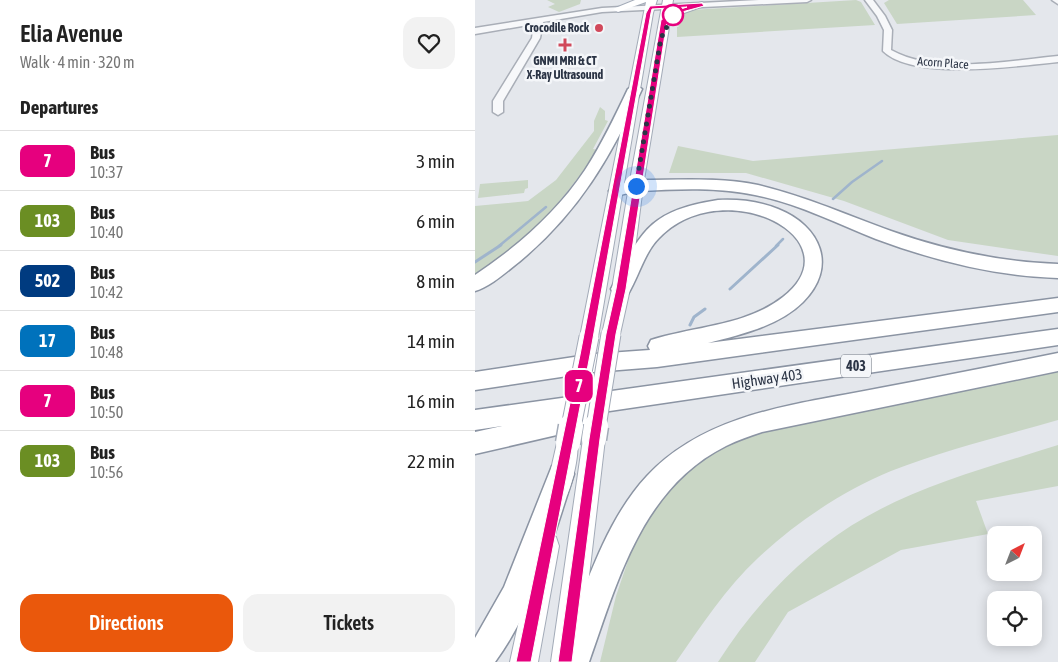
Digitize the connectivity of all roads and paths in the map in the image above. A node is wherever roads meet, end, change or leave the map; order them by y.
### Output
1 (807, 0) edge
2 (869, 0) edge
3 (649, 2) edge
4 (667, 3) edge
5 (702, 5) junction
6 (618, 9) joint
7 (539, 19) junction
8 (664, 20) junction
9 (475, 31) edge
10 (1058, 59) edge
11 (635, 90) junction
12 (498, 112) dead end
13 (636, 186) junction
14 (617, 191) junction
15 (1058, 271) edge
16 (475, 284) edge
17 (621, 289) junction
18 (1058, 305) edge
19 (611, 334) joint
20 (1058, 337) edge
21 (1058, 362) edge
22 (594, 364) junction
23 (475, 381) edge
24 (653, 396) junction
25 (475, 420) edge
26 (475, 443) edge
27 (561, 474) junction
28 (476, 662) edge
29 (524, 662) edge
30 (565, 662) edge
31 (573, 662) edge

1 - 5 street
2 - 10 street, Acorn Place
3 - 4 street
3 - 6 main road
3 - 11 main road
4 - 5 street
4 - 8 main road
5 - 8 main road
6 - 7 street
7 - 9 street
7 - 12 street
8 - 13 main road
11 - 14 main road
11 - 16 highway
13 - 14 highway
13 - 15 highway
13 - 17 main road
14 - 27 main road, bridge
17 - 19 main road
17 - 22 highway
18 - 22 highway, 403
19 - 30 main road, bridge
20 - 24 highway, Highway 403 / 403
21 - 31 highway
22 - 23 highway, 403
24 - 25 highway, Highway 403 / 403
24 - 26 highway
27 - 28 highway
27 - 29 main road

